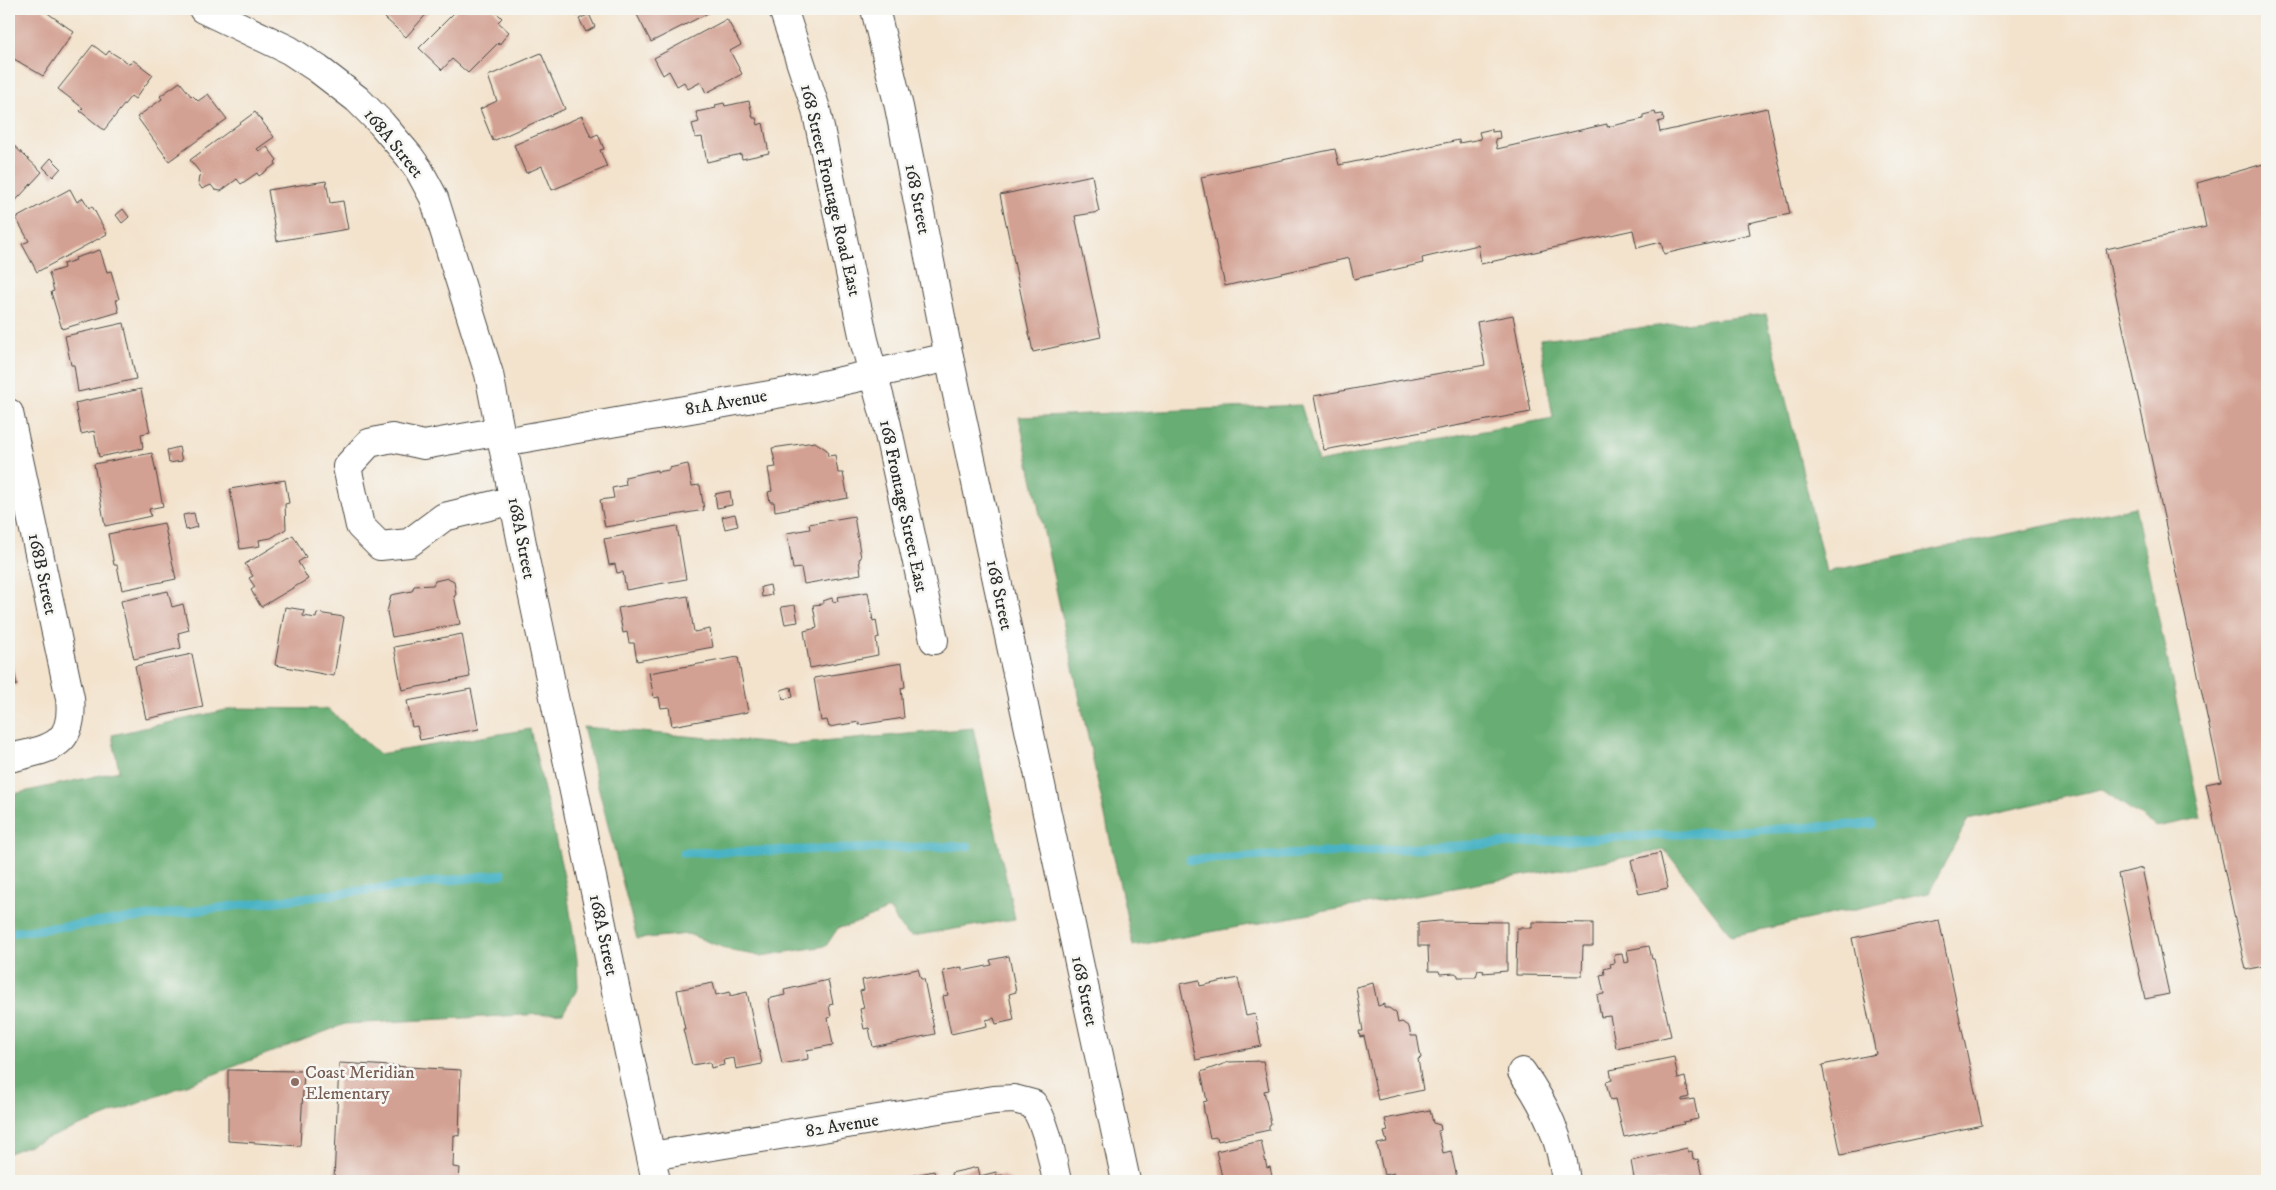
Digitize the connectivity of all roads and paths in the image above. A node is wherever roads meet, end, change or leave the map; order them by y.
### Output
1 (203, 9) edge
2 (783, 9) edge
3 (875, 9) edge
4 (949, 357) junction
5 (873, 372) junction
6 (9, 413) edge
7 (502, 436) junction
8 (514, 500) junction
9 (934, 640) dead end
10 (9, 758) edge
11 (1522, 1072) dead end
12 (654, 1169) edge
13 (1057, 1181) edge
14 (1126, 1181) edge
15 (1566, 1181) edge

1 - 7 street, 168A Street
2 - 5 street, 168 Street Frontage Road East
3 - 4 street, 168 Street
4 - 5 street, 81A Avenue
4 - 14 street, 168 Street
5 - 7 street, 81A Avenue
5 - 9 street, 168 Frontage Street East
6 - 10 street, 168B Street
7 - 8 street, 168A Street
7 - 8 street, 81A Avenue
8 - 12 street, 168A Street
11 - 15 street
12 - 13 street, 82 Avenue

